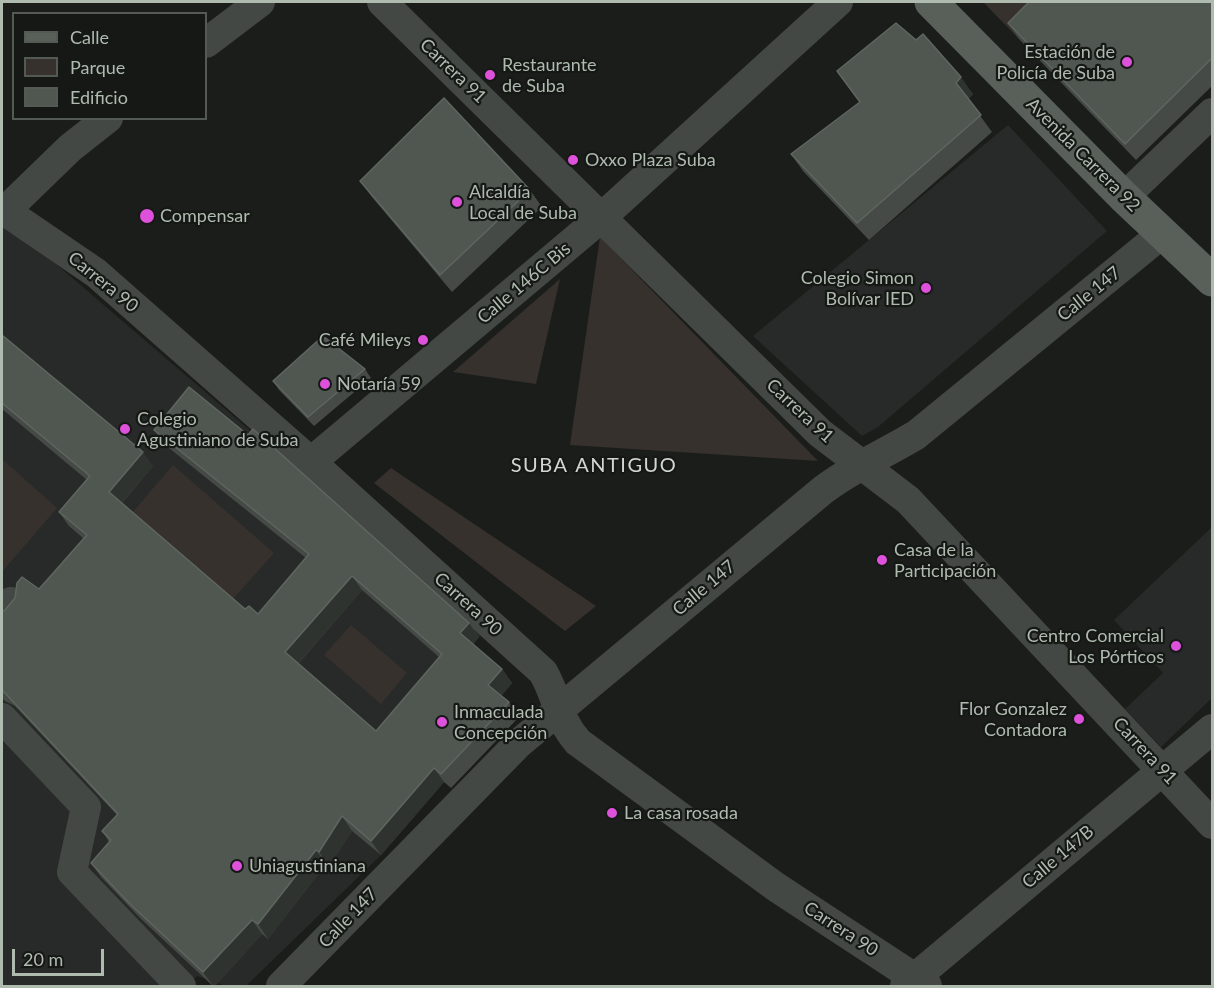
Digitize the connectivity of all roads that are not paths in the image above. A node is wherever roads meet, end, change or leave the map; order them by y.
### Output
1 (260, 2) edge
2 (382, 2) edge
3 (838, 2) edge
4 (931, 2) edge
5 (207, 42) edge
6 (1212, 113) edge
7 (105, 120) edge
8 (1124, 197) junction
9 (3, 210) edge
10 (602, 217) junction
11 (1163, 233) junction
12 (1212, 280) edge
13 (311, 462) junction
14 (862, 463) junction
15 (557, 709) junction
16 (2, 718) edge
17 (1212, 729) edge
18 (1163, 771) junction
19 (1212, 824) edge
20 (916, 983) edge
21 (181, 987) edge
22 (281, 987) edge

1 - 5 street
2 - 10 street, Carrera 91
3 - 10 street, Calle 146C Bis
4 - 8 main road, Avenida Carrera 92
6 - 8 street
7 - 9 street
8 - 11 main road, Avenida Carrera 92
9 - 13 street, Carrera 90
10 - 13 street, Calle 146C Bis
10 - 14 street, Carrera 91
11 - 12 main road, Avenida Carrera 92
11 - 14 street, Calle 147
13 - 15 street, Carrera 90
14 - 15 street, Calle 147
14 - 18 street, Carrera 91
15 - 20 street, Carrera 90
15 - 22 street, Calle 147
16 - 21 street
17 - 18 street, Calle 147B
18 - 19 street, Carrera 91
18 - 20 street, Calle 147B

